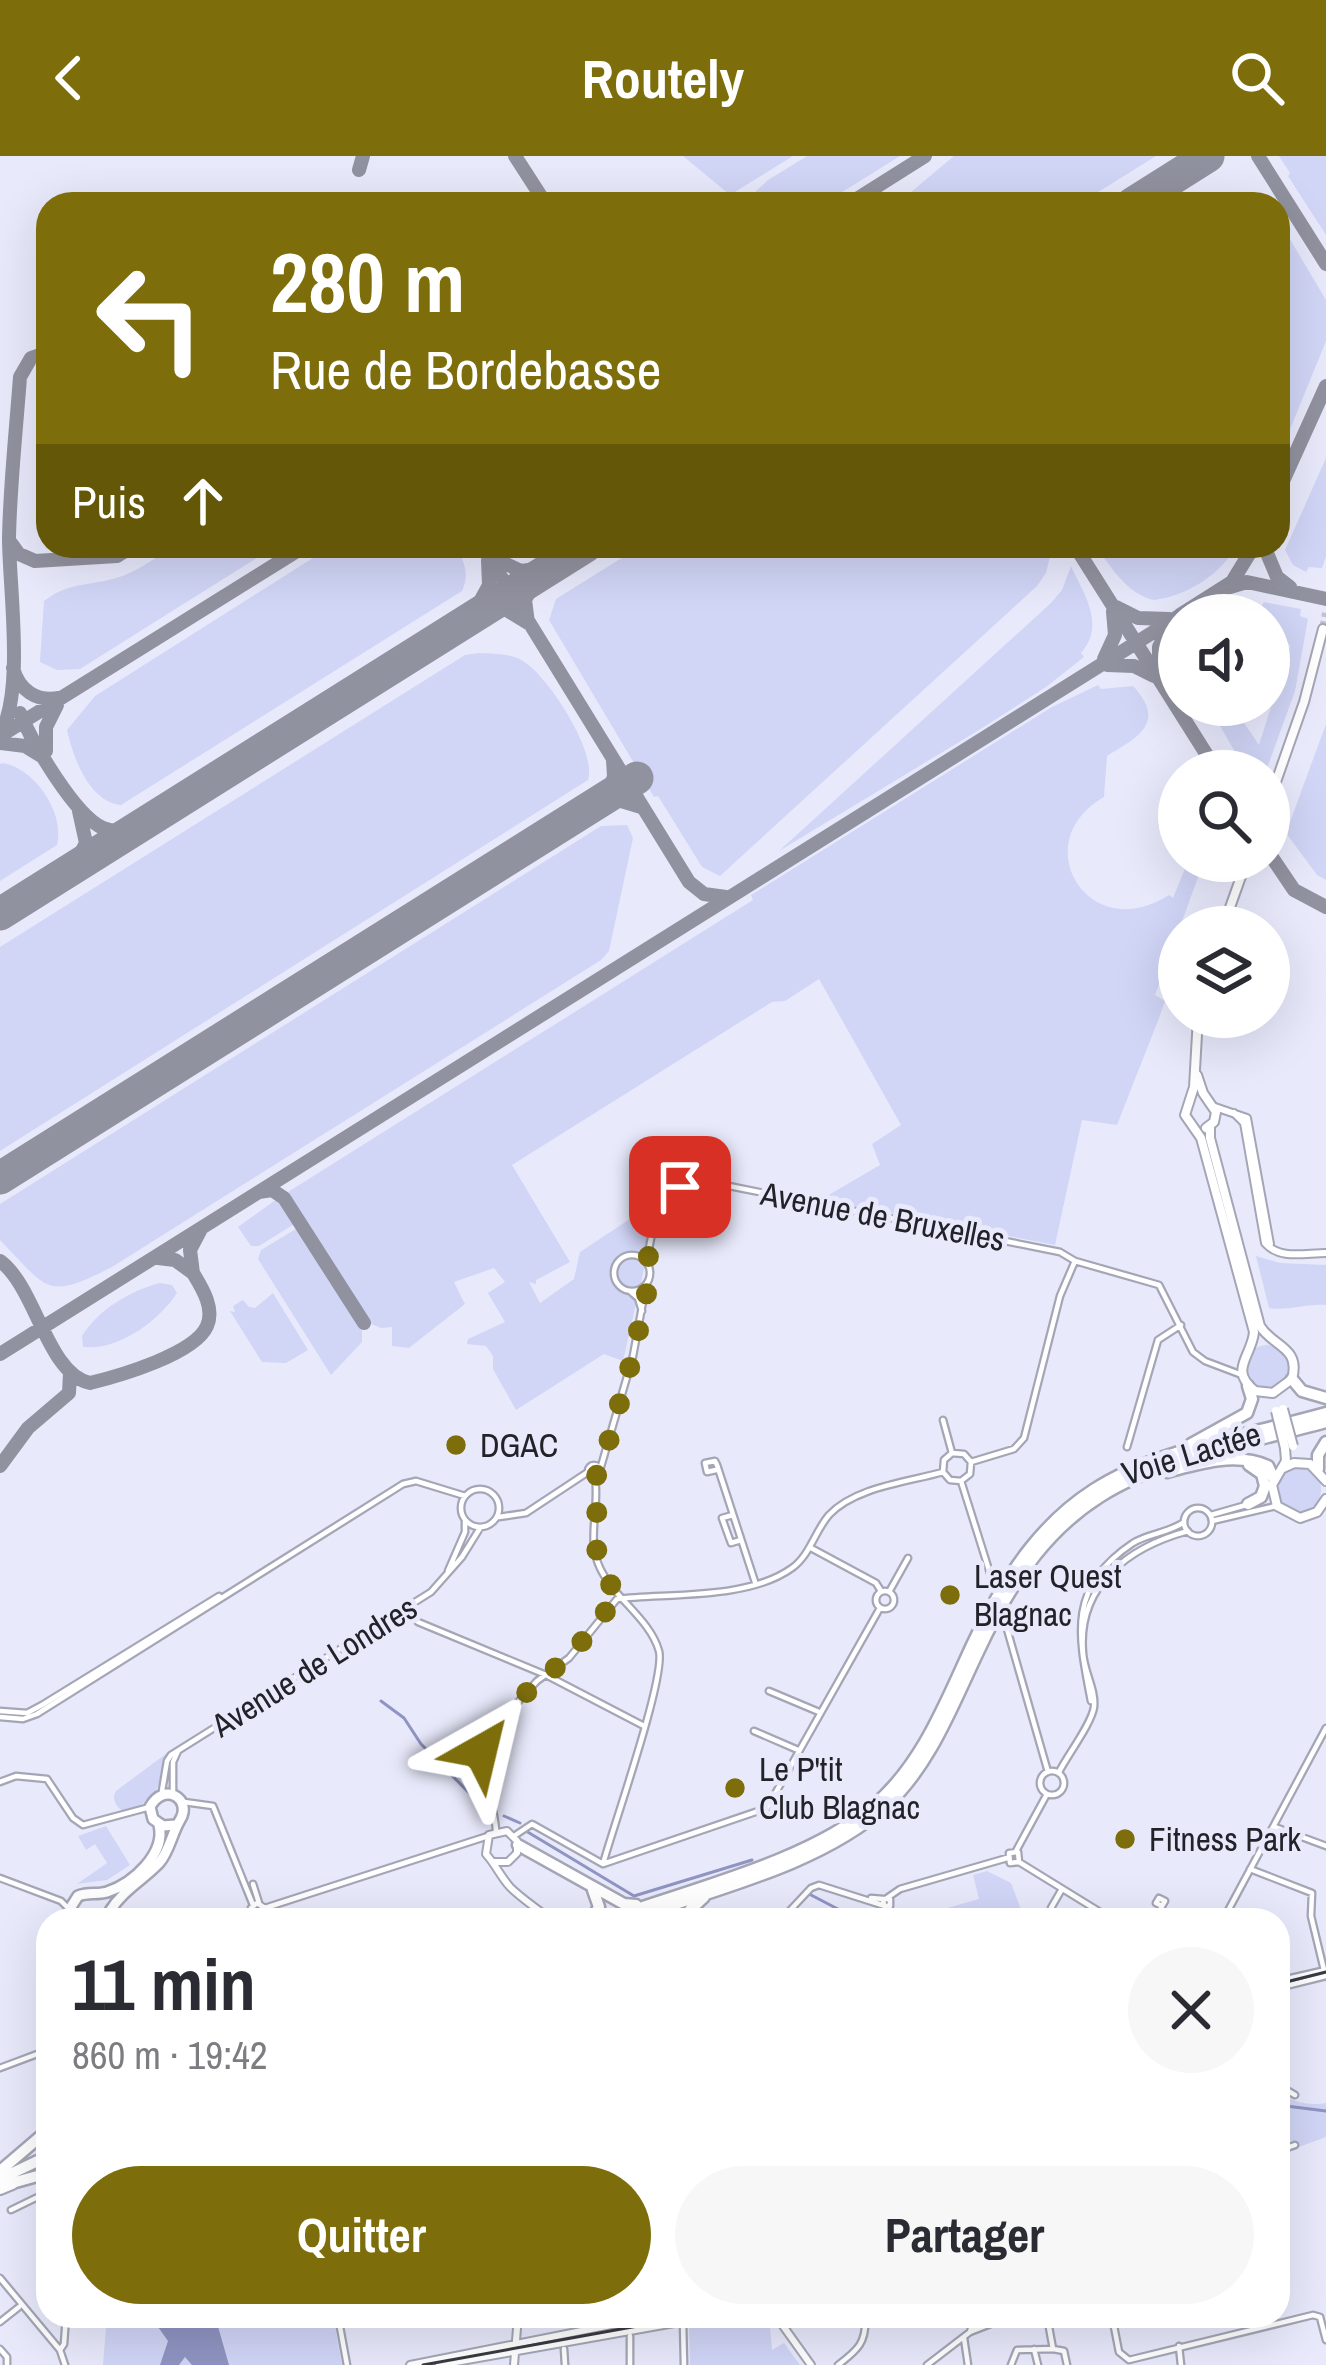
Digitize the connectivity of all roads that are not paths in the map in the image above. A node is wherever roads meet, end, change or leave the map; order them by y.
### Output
1 (1323, 629) dead end
2 (1287, 750) edge
3 (1197, 1038) edge
4 (1195, 1062) junction
5 (1191, 1100) junction
6 (1218, 1112) junction
7 (1194, 1127) junction
8 (649, 1241) junction
9 (1326, 1253) edge
10 (637, 1255) junction
11 (1075, 1262) junction
12 (648, 1263) junction
13 (646, 1285) junction
14 (630, 1291) junction
15 (642, 1313) junction
16 (1181, 1325) junction
17 (1274, 1340) junction
18 (1251, 1345) junction
19 (1242, 1360) junction
20 (1225, 1367) junction
21 (1245, 1380) junction
22 (1289, 1383) junction
23 (1264, 1394) junction
24 (1326, 1398) edge
25 (1279, 1410) junction
26 (1326, 1418) edge
27 (943, 1420) dead end
28 (1326, 1442) edge
29 (1127, 1447) dead end
30 (1289, 1447) junction
31 (605, 1453) junction
32 (952, 1453) junction
33 (1173, 1454) junction
34 (1240, 1461) junction
35 (971, 1462) junction
36 (1301, 1462) junction
37 (592, 1465) junction
38 (716, 1470) dead end
39 (588, 1472) junction
40 (943, 1472) junction
41 (1278, 1473) junction
42 (598, 1474) junction
43 (1324, 1477) edge
44 (961, 1481) junction
45 (1272, 1492) junction
46 (465, 1496) junction
47 (1326, 1499) edge
48 (1248, 1504) junction
49 (499, 1505) junction
50 (1277, 1506) junction
51 (1322, 1511) edge
52 (507, 1513) junction
53 (497, 1517) junction
54 (1211, 1518) junction
55 (465, 1521) junction
56 (1184, 1522) junction
57 (480, 1528) junction
58 (1188, 1531) junction
59 (1049, 1535) junction
60 (810, 1547) junction
61 (1118, 1555) junction
62 (908, 1558) dead end
63 (1116, 1565) junction
64 (446, 1576) junction
65 (1096, 1578) junction
66 (755, 1582) junction
67 (994, 1586) dead end
68 (885, 1592) junction
69 (1096, 1592) junction
70 (621, 1598) junction
71 (880, 1608) junction
72 (406, 1609) junction
73 (1003, 1615) dead end
74 (546, 1675) junction
75 (769, 1691) dead end
76 (818, 1712) junction
77 (0, 1714) edge
78 (1085, 1724) junction
79 (644, 1726) junction
80 (1326, 1728) edge
81 (754, 1731) dead end
82 (798, 1750) junction
83 (178, 1751) junction
84 (1048, 1772) junction
85 (1058, 1772) junction
86 (0, 1782) edge
87 (161, 1794) junction
88 (1047, 1794) junction
89 (177, 1798) junction
90 (194, 1805) junction
91 (150, 1807) junction
92 (495, 1810) junction
93 (178, 1820) junction
94 (159, 1825) junction
95 (1273, 1826) junction
96 (492, 1833) junction
97 (470, 1840) junction
98 (515, 1841) junction
99 (1326, 1846) edge
100 (485, 1848) junction
101 (1016, 1851) junction
102 (1007, 1858) junction
103 (494, 1862) junction
104 (1019, 1862) junction
105 (603, 1864) junction
106 (1250, 1869) junction
107 (757, 1874) junction
108 (2, 1880) edge
109 (582, 1880) junction
110 (253, 1884) dead end
111 (512, 1888) junction
112 (1062, 1889) junction
113 (96, 1893) junction
114 (259, 1905) junction
115 (645, 1905) junction
116 (66, 1908) edge
117 (74, 1908) edge
118 (107, 1908) edge
119 (113, 1908) edge
120 (257, 1908) edge
121 (260, 1908) edge
122 (536, 1908) edge
123 (595, 1908) edge
124 (637, 1908) edge
125 (662, 1908) edge
126 (691, 1908) edge
127 (792, 1908) edge
128 (1051, 1908) edge
129 (1093, 1908) edge
130 (1229, 1908) edge
131 (1326, 1972) edge
132 (1290, 1982) edge
133 (36, 2054) edge
134 (0, 2068) edge
135 (1290, 2092) edge
136 (1295, 2095) dead end
137 (36, 2143) edge
138 (1294, 2145) dead end
139 (1290, 2146) edge
140 (36, 2168) edge
141 (3, 2180) edge
142 (36, 2198) edge
143 (11, 2210) dead end
144 (0, 2278) edge
145 (20, 2306) junction
146 (1326, 2310) edge
147 (1320, 2317) junction
148 (1290, 2319) edge
149 (0, 2322) edge
150 (36, 2324) edge
151 (40, 2328) edge
152 (65, 2328) edge
153 (340, 2328) edge
154 (517, 2328) edge
155 (585, 2328) edge
156 (632, 2328) edge
157 (655, 2328) edge
158 (683, 2328) edge
159 (782, 2328) edge
160 (866, 2328) edge
161 (971, 2328) edge
162 (982, 2328) edge
163 (1049, 2328) edge
164 (1115, 2328) edge
165 (1246, 2328) edge
166 (631, 2333) junction
167 (970, 2333) junction
168 (1326, 2340) edge
169 (516, 2342) junction
170 (956, 2343) junction
171 (1179, 2346) junction
172 (0, 2349) edge
173 (564, 2349) dead end
174 (1034, 2349) junction
175 (1053, 2349) junction
176 (59, 2350) junction
177 (964, 2351) junction
178 (515, 2353) junction
179 (1134, 2362) edge
180 (414, 2363) edge
181 (7, 2365) edge
182 (65, 2365) edge
183 (346, 2365) edge
184 (439, 2365) edge
185 (514, 2365) edge
186 (565, 2365) edge
187 (630, 2365) edge
188 (684, 2365) edge
189 (811, 2365) edge
190 (838, 2365) edge
191 (928, 2365) edge
192 (968, 2365) edge
193 (1011, 2365) edge
194 (1038, 2365) edge
195 (1067, 2365) edge
196 (1181, 2365) edge

1 - 2 main road
3 - 4 main road
4 - 5 main road
4 - 6 main road
5 - 6 main road
5 - 7 main road
6 - 7 main road
6 - 9 street
6 - 17 main road
7 - 18 main road
8 - 10 street, Avenue de Bruxelles
8 - 11 street, Avenue de Bruxelles
8 - 12 street
10 - 12 street
10 - 14 street
11 - 16 street, Avenue de Bruxelles
11 - 35 street
12 - 13 street
13 - 14 street
13 - 15 street
14 - 15 street
15 - 31 street
16 - 20 street, Avenue de Bruxelles
16 - 29 street
17 - 18 main road
17 - 22 main road
18 - 19 main road
19 - 20 street
19 - 21 main road
20 - 21 street, Avenue de Bruxelles
21 - 23 main road
21 - 33 highway
22 - 23 main road
22 - 24 highway
22 - 25 main road
23 - 25 main road
25 - 30 main road, bridge
26 - 33 highway, Voie Lactée
26 - 59 highway, Voie Lactée
27 - 32 street
28 - 43 highway
30 - 36 main road
30 - 41 main road
31 - 37 street
31 - 42 street
32 - 35 street
32 - 40 street
33 - 115 highway, Voie Lactée
34 - 41 highway
34 - 48 highway
34 - 59 highway
35 - 44 street
36 - 41 main road
36 - 43 main road
37 - 39 street
37 - 42 street
38 - 66 street
39 - 42 street
39 - 52 street
40 - 44 street
40 - 60 street
41 - 45 main road
42 - 70 street
44 - 67 street
45 - 48 street
45 - 50 main road
46 - 49 street
46 - 55 street
46 - 77 street
47 - 51 main road
48 - 54 street
49 - 52 street
49 - 53 street
50 - 51 main road
50 - 54 street
52 - 53 street
53 - 57 street
54 - 56 street
54 - 58 street
55 - 57 street
55 - 64 street, Avenue de Londres
56 - 58 street
56 - 61 street
57 - 64 street, Avenue de Londres
58 - 63 street
59 - 107 highway, Voie Lactée
60 - 66 street
60 - 68 street
61 - 63 street
61 - 65 street
62 - 68 street
63 - 69 street
64 - 72 street, Avenue de Londres
65 - 69 street
65 - 78 street
66 - 70 street
68 - 71 street
68 - 71 street
69 - 78 street
70 - 74 street
70 - 79 street
71 - 76 street
72 - 74 street
72 - 83 street, Avenue de Londres
73 - 84 street
74 - 79 street
74 - 92 street
75 - 76 street
76 - 82 street
78 - 85 street
79 - 105 street
80 - 95 street
81 - 82 street
82 - 105 street
83 - 87 street, Avenue de Londres
83 - 89 street, Avenue de Londres
84 - 85 street
84 - 88 street
85 - 88 street
86 - 91 street
87 - 89 main road
87 - 91 main road
88 - 101 street
89 - 90 street
89 - 93 main road
90 - 93 street
90 - 114 street
91 - 94 main road
92 - 96 street
92 - 98 street
93 - 94 main road
93 - 119 main road
94 - 113 main road
95 - 99 street
95 - 106 street
96 - 97 street
96 - 98 street
96 - 100 street
97 - 100 street
97 - 114 street
98 - 103 street
98 - 105 street
98 - 109 highway
98 - 111 street
100 - 103 street
101 - 102 street
101 - 104 street
102 - 104 street
102 - 127 street
103 - 111 street
104 - 112 street
106 - 130 street
106 - 131 street
107 - 125 highway, Voie Lactée
107 - 126 highway
108 - 116 street
109 - 115 highway
109 - 123 highway
110 - 114 street
111 - 122 street
112 - 128 street
112 - 129 street
113 - 117 main road
113 - 118 main road
114 - 120 street
114 - 121 street
115 - 124 highway, Voie Lactée
131 - 132 street
133 - 134 street
135 - 136 street
137 - 141 highway
138 - 139 street
140 - 141 highway
142 - 143 street
144 - 145 street
145 - 149 street
145 - 150 street
146 - 147 street
147 - 148 street
147 - 168 street
151 - 176 street
152 - 176 street
153 - 183 street
154 - 169 street
155 - 169 street
156 - 166 street
157 - 166 street
158 - 188 street
159 - 189 street
160 - 190 street
161 - 167 street
162 - 167 street
163 - 175 street
164 - 179 street
165 - 171 street
166 - 178 street
166 - 187 street
167 - 170 street
167 - 177 street
169 - 178 street
169 - 180 street
170 - 177 street
170 - 191 street
171 - 179 street
171 - 196 street
172 - 181 street
173 - 186 street
174 - 175 street
174 - 193 street
174 - 194 street
175 - 195 street
176 - 182 street
177 - 192 street
178 - 184 street
178 - 185 street

